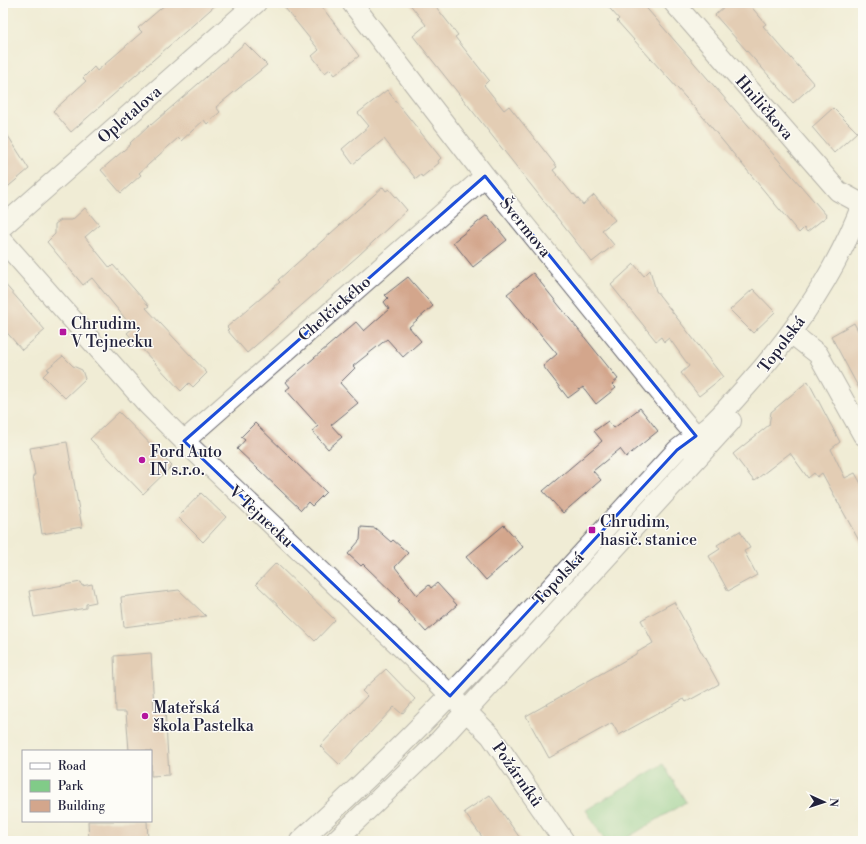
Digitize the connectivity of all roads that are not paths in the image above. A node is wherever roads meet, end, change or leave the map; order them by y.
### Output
1 (256, 3) edge
2 (352, 3) edge
3 (674, 3) edge
4 (485, 176) junction
5 (863, 203) edge
6 (3, 226) edge
7 (863, 232) edge
8 (3, 241) edge
9 (796, 337) junction
10 (863, 435) edge
11 (184, 441) junction
12 (701, 442) junction
13 (450, 696) junction
14 (466, 712) junction
15 (300, 841) edge
16 (335, 841) edge
17 (564, 841) edge

1 - 6 street, Opletalova
2 - 4 street, Švermova
3 - 5 street, Hniličkova
4 - 11 street, Chelčického
4 - 12 street, Švermova
5 - 9 street, Topolská
7 - 9 street, Topolská
8 - 11 street, V Tejnecku
9 - 10 street
9 - 12 street, Topolská
11 - 13 street, V Tejnecku
12 - 13 street, Topolská
12 - 14 street, Topolská
13 - 14 street, V Tejnecku
13 - 15 street, Topolská
14 - 16 street, Topolská
14 - 17 street, Požárníků

